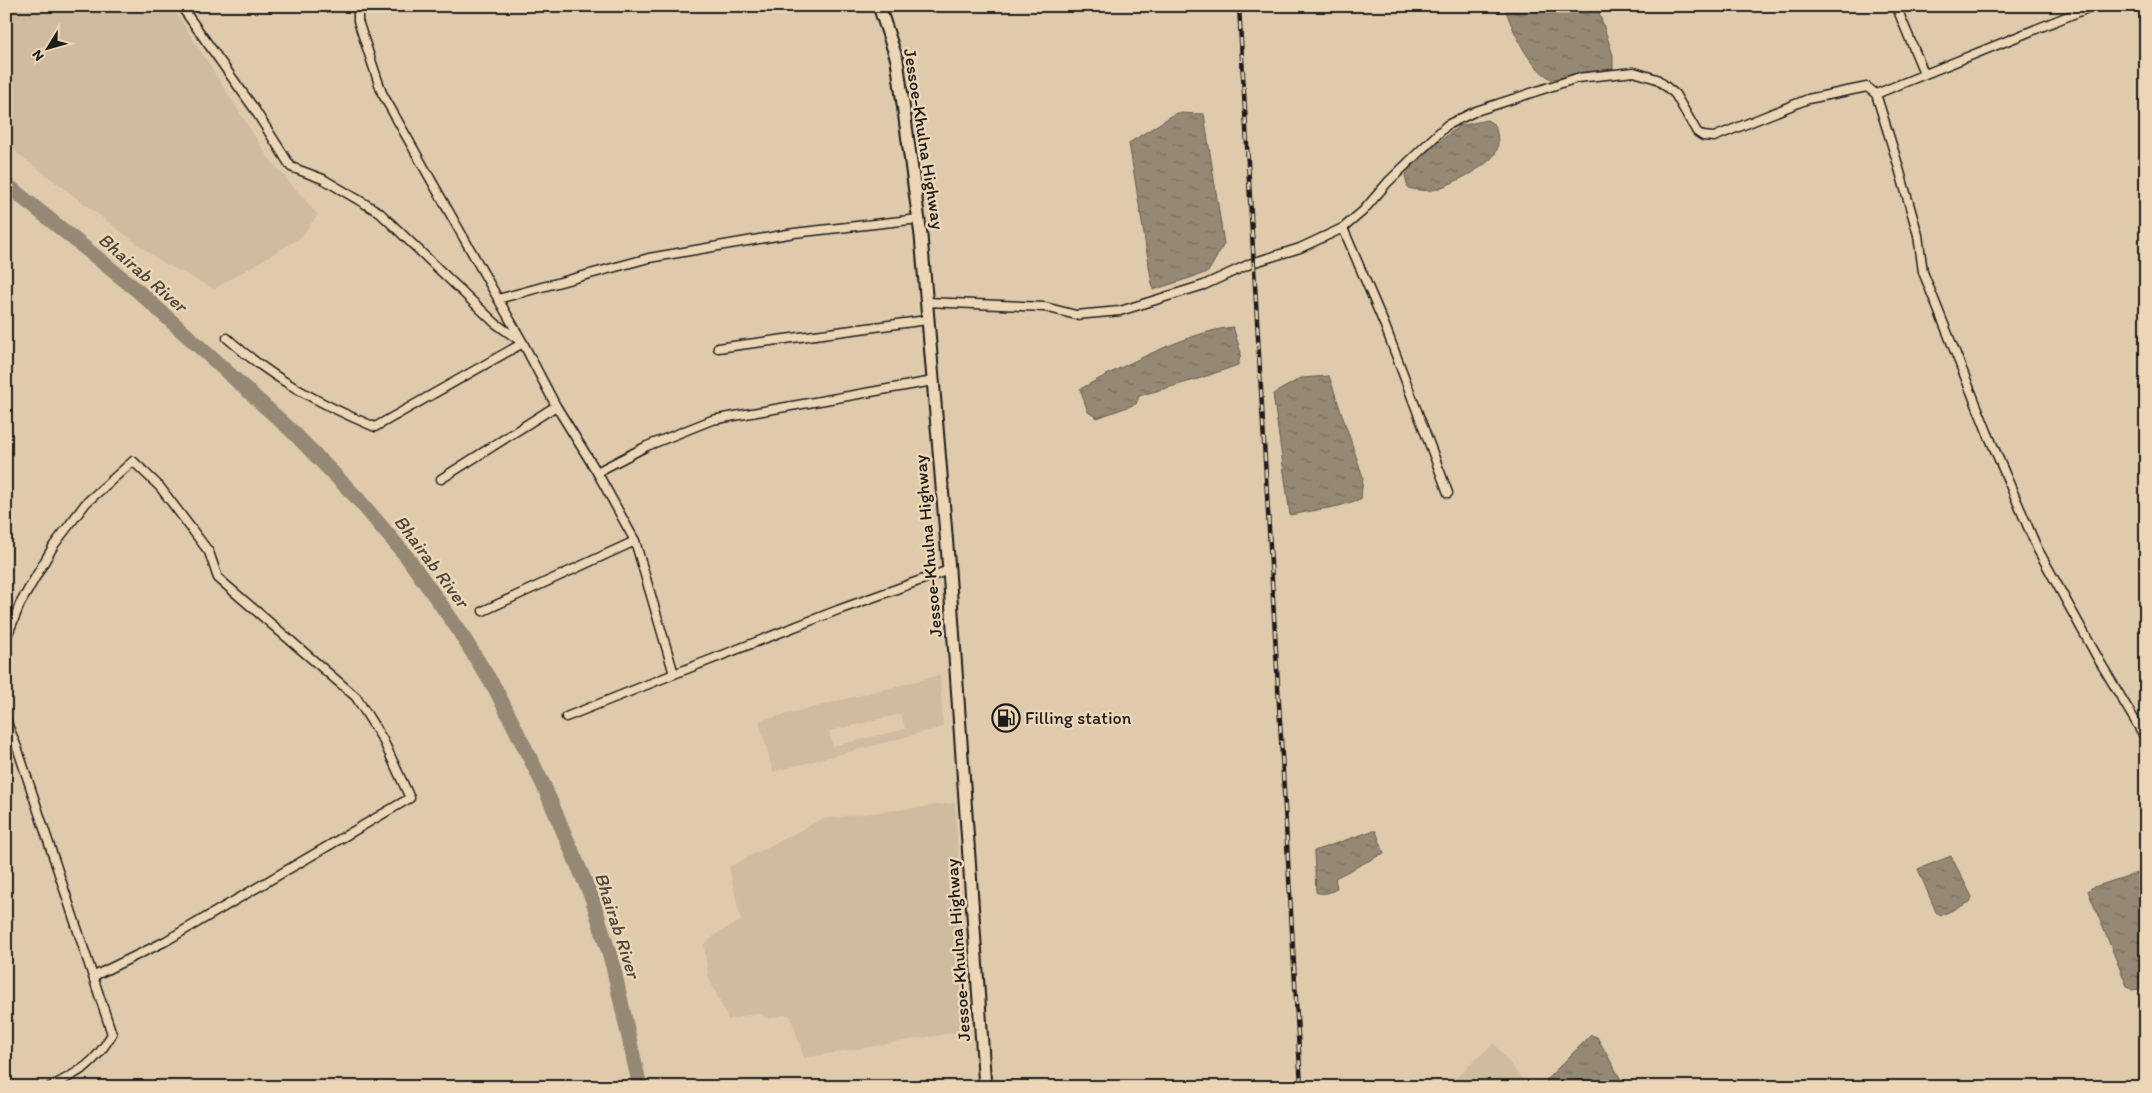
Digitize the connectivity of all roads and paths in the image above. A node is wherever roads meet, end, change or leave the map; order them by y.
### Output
1 (181, 6) edge
2 (358, 6) edge
3 (879, 6) edge
4 (1896, 6) edge
5 (2093, 6) edge
6 (1924, 73) junction
7 (1876, 94) junction
8 (918, 220) junction
9 (1343, 228) junction
10 (498, 299) junction
11 (926, 302) junction
12 (927, 320) junction
13 (227, 338) dead end
14 (523, 343) junction
15 (718, 348) dead end
16 (933, 381) junction
17 (556, 406) junction
18 (597, 472) junction
19 (441, 479) dead end
20 (1448, 492) dead end
21 (635, 540) junction
22 (949, 570) junction
23 (483, 611) dead end
24 (6, 639) edge
25 (674, 674) junction
26 (566, 718) dead end
27 (6, 720) edge
28 (2146, 740) edge
29 (94, 976) junction
30 (50, 1087) edge
31 (984, 1087) edge

1 - 14 street
2 - 10 street
3 - 8 highway, Jessoe-Khulna Highway
4 - 6 street
5 - 6 street
6 - 7 street
7 - 9 street
7 - 28 street
8 - 10 street
8 - 11 highway, Jessoe-Khulna Highway
9 - 11 street
9 - 20 street
10 - 14 street
11 - 12 highway, Jessoe-Khulna Highway
12 - 15 street
12 - 16 highway, Jessoe-Khulna Highway
13 - 14 street
14 - 17 street
16 - 18 street
16 - 22 highway, Jessoe-Khulna Highway
17 - 18 street
17 - 19 street
18 - 21 street
21 - 23 street
21 - 25 street
22 - 25 street
22 - 31 highway, Jessoe-Khulna Highway
24 - 29 street
25 - 26 street
27 - 29 street
29 - 30 street

